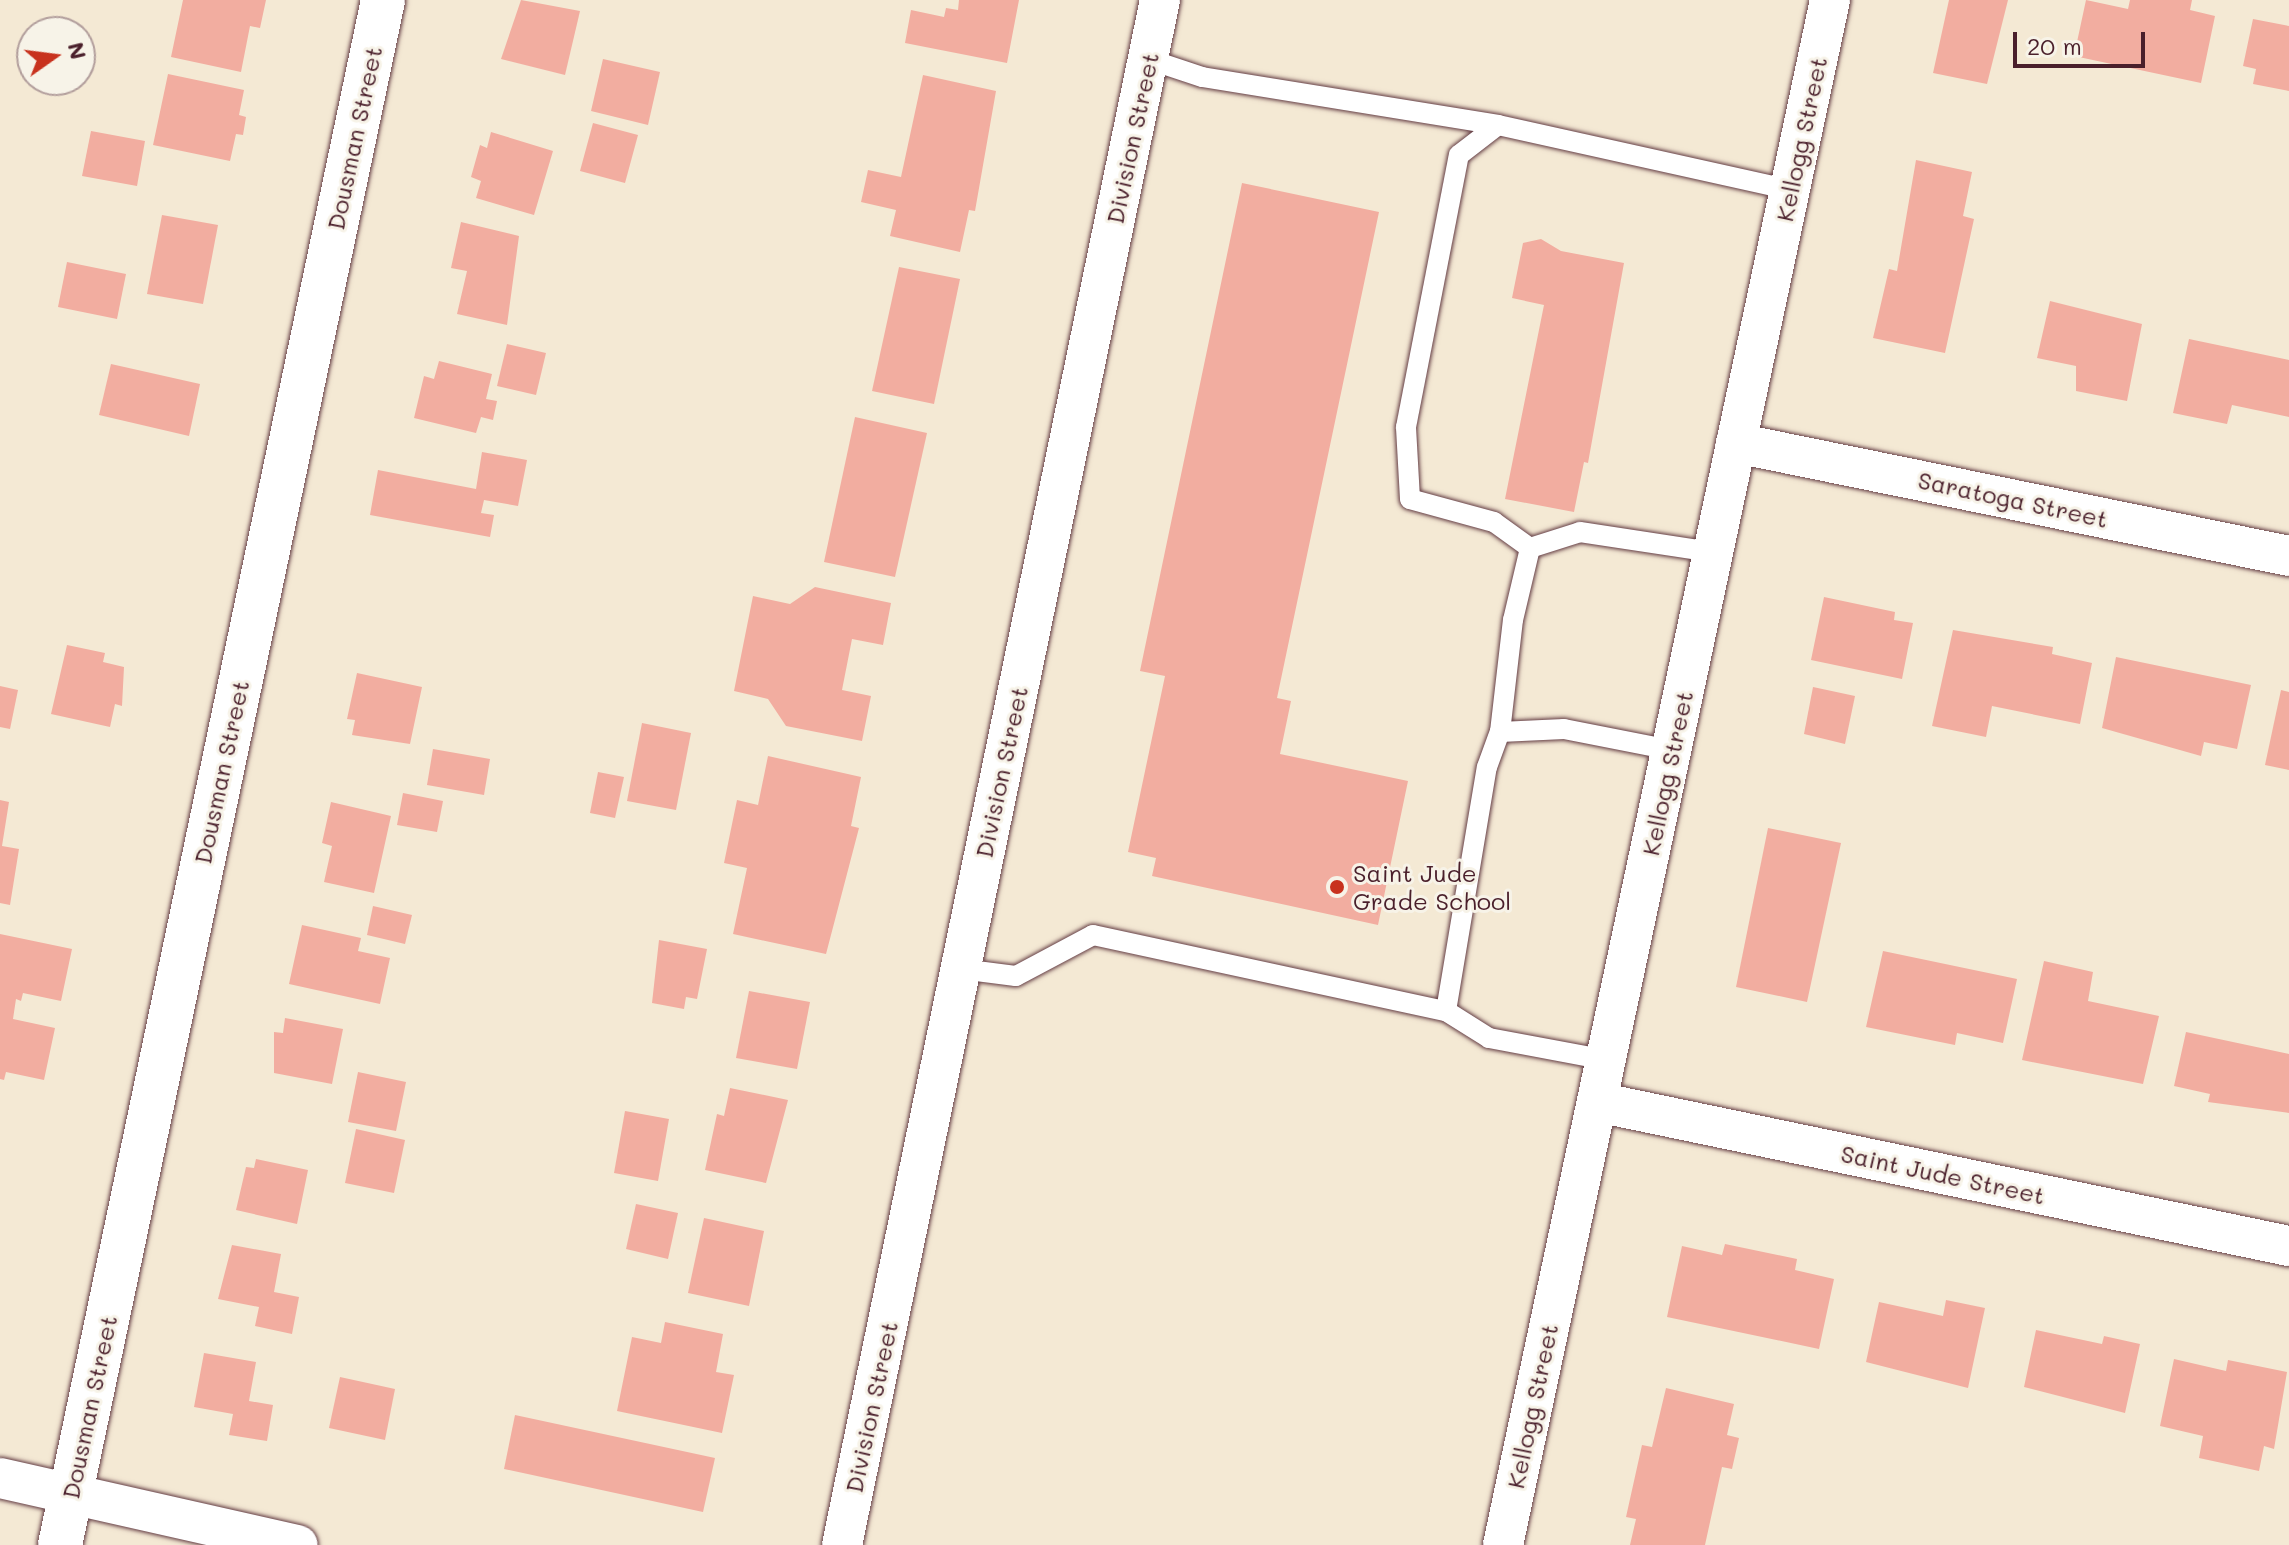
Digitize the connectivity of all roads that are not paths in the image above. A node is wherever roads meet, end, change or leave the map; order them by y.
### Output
1 (383, 0) edge
2 (1160, 0) edge
3 (1830, 0) edge
4 (1148, 59) junction
5 (1498, 125) junction
6 (1790, 190) junction
7 (1736, 443) junction
8 (1530, 548) junction
9 (1713, 552) junction
10 (2289, 556) edge
11 (1500, 732) junction
12 (1671, 750) junction
13 (961, 969) junction
14 (1446, 1011) junction
15 (1606, 1060) junction
16 (1597, 1102) junction
17 (2289, 1246) edge
18 (0, 1478) edge
19 (70, 1498) junction
20 (60, 1545) edge
21 (298, 1545) edge
22 (842, 1545) edge
23 (1503, 1545) edge

1 - 19 street, Dousman Street
2 - 4 street, Division Street
3 - 6 street, Kellogg Street
4 - 5 lane
4 - 13 street, Division Street
5 - 6 lane
5 - 8 lane
6 - 7 street, Kellogg Street
7 - 9 street, Kellogg Street
7 - 10 street, Saratoga Street
8 - 9 lane
8 - 11 lane
9 - 12 street, Kellogg Street
11 - 12 lane
11 - 14 lane
12 - 15 street, Kellogg Street
13 - 14 lane
13 - 22 street, Division Street
14 - 15 lane
15 - 16 street, Kellogg Street
16 - 17 street, Saint Jude Street
16 - 23 street, Kellogg Street
18 - 19 street
19 - 20 street, Dousman Street
19 - 21 street

